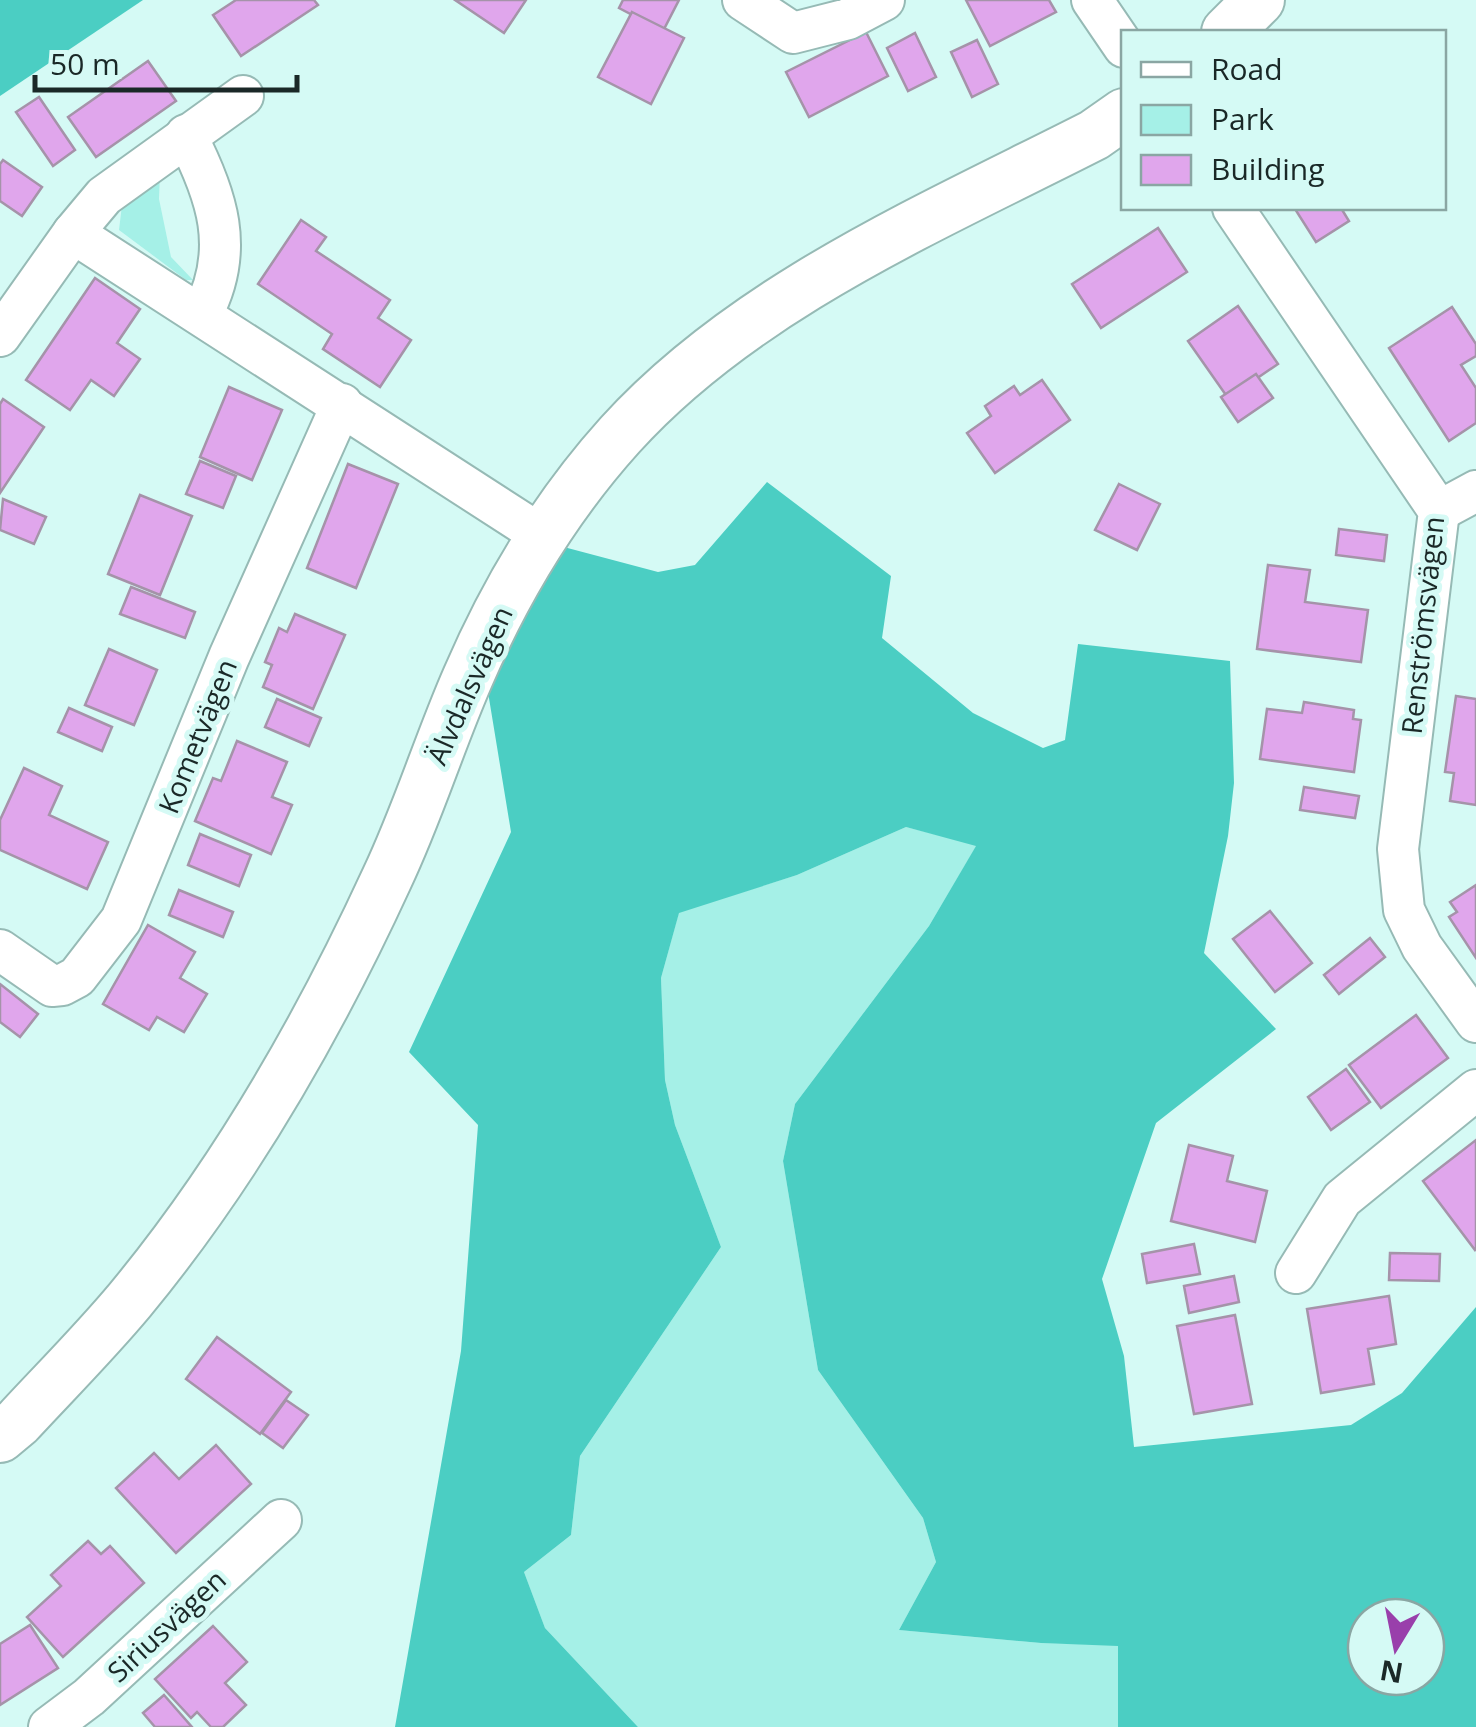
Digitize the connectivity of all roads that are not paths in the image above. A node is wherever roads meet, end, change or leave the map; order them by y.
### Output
1 (742, 0) edge
2 (884, 0) edge
3 (1092, 0) edge
4 (1260, 0) edge
5 (1229, 30) edge
6 (1121, 42) edge
7 (242, 96) dead end
8 (1121, 116) edge
9 (186, 134) junction
10 (1234, 210) edge
11 (73, 233) junction
12 (202, 314) junction
13 (0, 336) edge
14 (342, 404) junction
15 (1476, 491) edge
16 (1439, 511) junction
17 (541, 535) junction
18 (0, 950) edge
19 (1476, 1022) edge
20 (1476, 1090) edge
21 (1296, 1273) dead end
22 (0, 1437) edge
23 (280, 1520) dead end
24 (48, 1727) edge

1 - 2 street
3 - 6 street
4 - 5 street
7 - 9 street
8 - 17 street, Älvdalsvägen
9 - 11 street
9 - 12 street
10 - 16 street, Renströmsvägen
11 - 12 street
11 - 13 street
12 - 14 street
14 - 17 street
14 - 18 street, Kometvägen
15 - 16 street
16 - 19 street, Renströmsvägen
17 - 22 street, Älvdalsvägen
20 - 21 street
23 - 24 street, Siriusvägen

